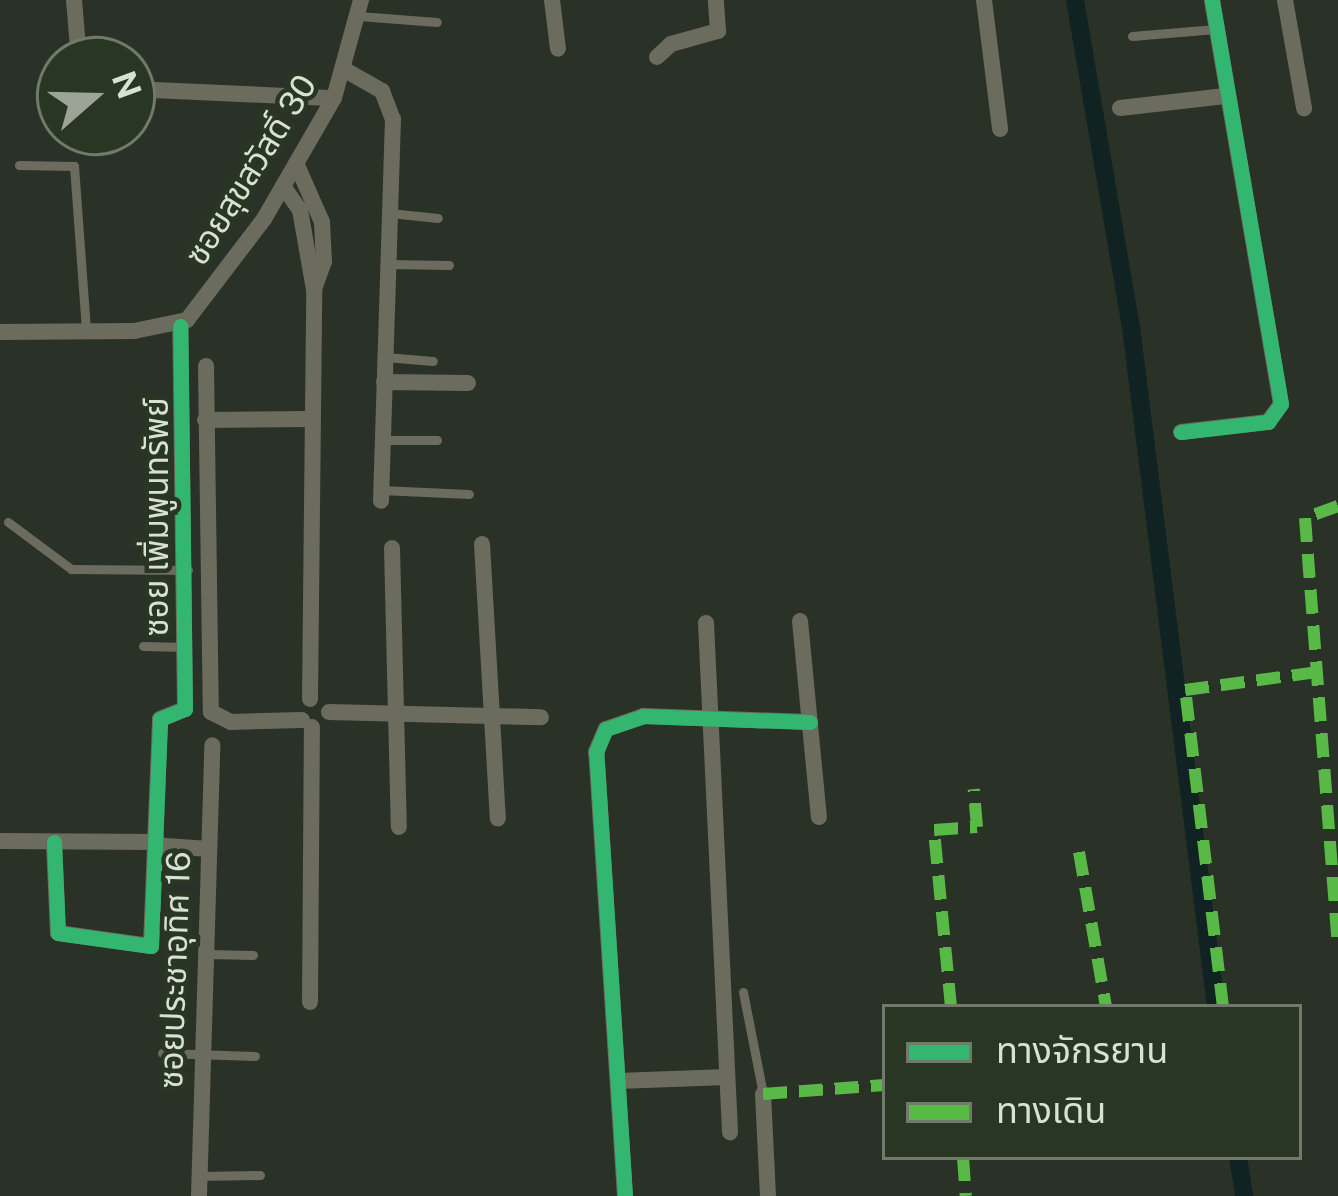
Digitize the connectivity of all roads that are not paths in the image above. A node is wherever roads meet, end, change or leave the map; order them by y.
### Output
1 (74, 0) edge
2 (552, 0) edge
3 (716, 0) edge
4 (984, 0) edge
5 (1213, 0) edge
6 (1285, 0) edge
7 (360, 8) edge
8 (437, 22) dead end
9 (1216, 29) junction
10 (78, 36) edge
11 (1132, 36) dead end
12 (558, 49) dead end
13 (657, 58) dead end
14 (345, 70) junction
15 (156, 90) edge
16 (1225, 96) junction
17 (334, 98) junction
18 (1120, 108) dead end
19 (1304, 108) dead end
20 (1000, 129) dead end
21 (296, 163) junction
22 (19, 165) dead end
23 (283, 186) junction
24 (389, 213) junction
25 (438, 218) dead end
26 (388, 265) junction
27 (449, 265) dead end
28 (314, 289) junction
29 (180, 326) junction
30 (0, 332) edge
31 (86, 332) junction
32 (385, 357) junction
33 (433, 361) dead end
34 (206, 367) dead end
35 (384, 382) junction
36 (468, 382) dead end
37 (308, 419) junction
38 (205, 420) junction
39 (1181, 432) dead end
40 (382, 440) junction
41 (437, 440) dead end
42 (469, 494) dead end
43 (381, 495) joint
44 (8, 522) dead end
45 (482, 544) dead end
46 (392, 548) dead end
47 (189, 570) junction
48 (800, 621) dead end
49 (706, 623) dead end
50 (143, 646) dead end
51 (187, 646) junction
52 (310, 698) junction
53 (329, 712) junction
54 (541, 717) dead end
55 (396, 718) junction
56 (489, 718) junction
57 (710, 721) junction
58 (810, 722) junction
59 (307, 723) junction
60 (212, 745) dead end
61 (819, 817) dead end
62 (498, 819) dead end
63 (398, 826) dead end
64 (0, 841) edge
65 (54, 842) junction
66 (162, 844) junction
67 (208, 849) junction
68 (206, 953) junction
69 (253, 955) dead end
70 (743, 992) dead end
71 (310, 1002) dead end
72 (162, 1053) dead end
73 (203, 1054) junction
74 (255, 1056) dead end
75 (727, 1077) junction
76 (619, 1081) junction
77 (763, 1094) joint
78 (730, 1132) dead end
79 (260, 1175) dead end
80 (200, 1176) junction
81 (199, 1196) edge
82 (625, 1196) edge
83 (768, 1196) edge

1 - 10 street
2 - 12 street
3 - 13 street
4 - 20 street
5 - 9 street
6 - 19 street
7 - 8 lane
7 - 14 street, ซอยสุขสวัสดิ์ 30
9 - 11 lane
9 - 16 street
14 - 17 street, ซอยสุขสวัสดิ์ 30
14 - 24 street
15 - 17 street
16 - 18 street
16 - 39 street
17 - 21 street, ซอยสุขสวัสดิ์ 30
21 - 23 street, ซอยสุขสวัสดิ์ 30
21 - 28 street
22 - 31 lane
23 - 28 street
23 - 29 street, ซอยสุขสวัสดิ์ 30
24 - 25 lane
24 - 26 street
26 - 27 lane
26 - 32 street
28 - 37 street
29 - 31 street
29 - 47 street, ซอย เพิ่มพูนทรัพย์
30 - 31 street
32 - 33 lane
32 - 35 street
34 - 38 street
35 - 36 street
35 - 40 street
37 - 38 street
37 - 52 street
38 - 59 street
40 - 41 lane
40 - 43 street
42 - 43 lane
44 - 47 lane
45 - 56 street
46 - 55 street
47 - 51 street, ซอย เพิ่มพูนทรัพย์
48 - 58 street
49 - 57 street
50 - 51 lane
51 - 66 street, ซอย เพิ่มพูนทรัพย์
52 - 53 street
52 - 59 street
53 - 55 street
53 - 59 street
54 - 56 street
55 - 56 street
55 - 63 street
56 - 62 street
57 - 58 street
57 - 75 street
57 - 76 street
58 - 61 street
59 - 71 street
60 - 67 street, ซอยประชาอุทิศ 16
64 - 65 street
65 - 66 street
65 - 66 street
66 - 67 street
67 - 68 street, ซอยประชาอุทิศ 16
68 - 69 lane
68 - 73 street, ซอยประชาอุทิศ 16
70 - 77 lane
72 - 73 lane
73 - 74 lane
73 - 80 street, ซอยประชาอุทิศ 16
75 - 76 street
75 - 78 street
76 - 82 street
77 - 83 street
79 - 80 lane
80 - 81 street, ซอยประชาอุทิศ 16

